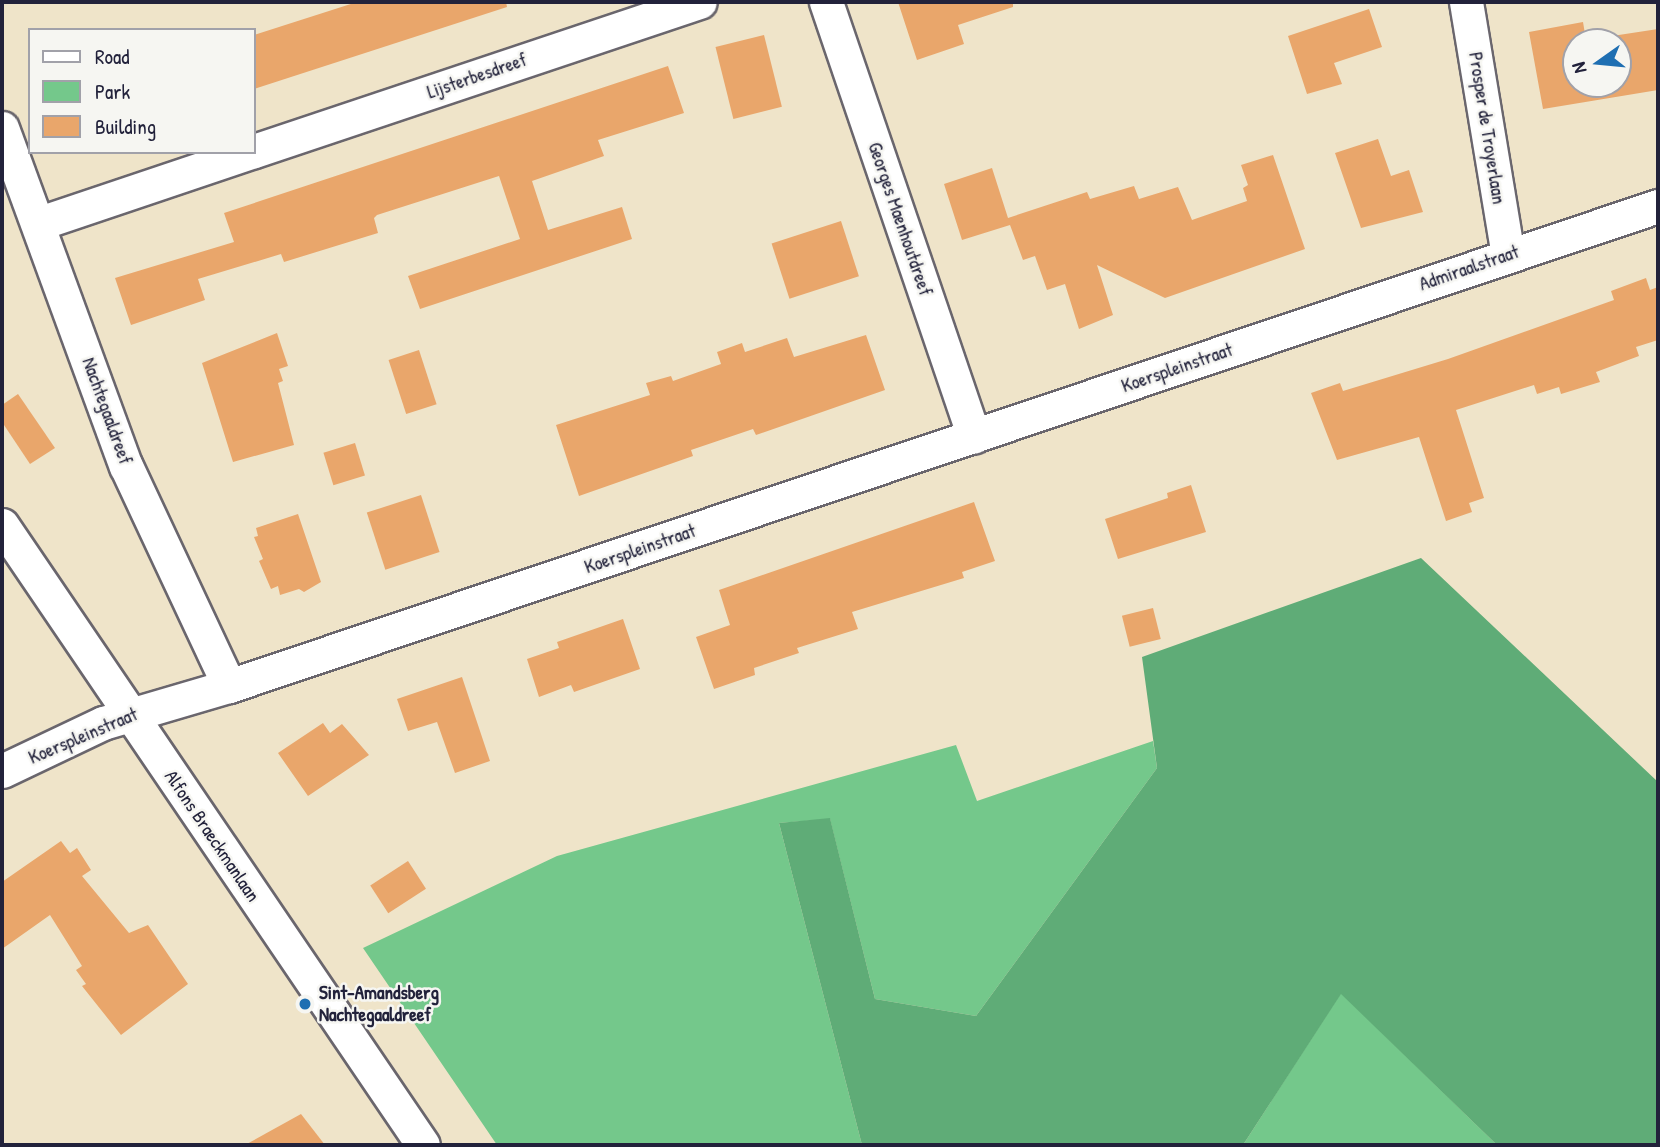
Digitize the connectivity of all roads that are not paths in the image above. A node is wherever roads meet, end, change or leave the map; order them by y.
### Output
1 (700, 2) edge
2 (826, 2) edge
3 (1466, 2) edge
4 (2, 128) edge
5 (256, 151) edge
6 (246, 154) edge
7 (1658, 206) edge
8 (40, 223) junction
9 (1508, 255) junction
10 (1280, 332) joint
11 (974, 437) junction
12 (2, 525) edge
13 (229, 687) junction
14 (129, 715) junction
15 (2, 771) edge
16 (424, 1145) edge

1 - 5 street, Lijsterbesdreef
2 - 11 street, Georges Maenhoutdreef
3 - 9 street, Prosper de Troyerlaan
4 - 8 street, Nachtegaaldreef
6 - 8 street, Lijsterbesdreef
7 - 9 street, Admiraalstraat
8 - 13 street, Nachtegaaldreef
9 - 10 street, Admiraalstraat
10 - 11 street, Koerspleinstraat
11 - 13 street, Koerspleinstraat
12 - 14 street, Alfons Braeckmanlaan
13 - 14 street, Koerspleinstraat
14 - 15 street, Koerspleinstraat
14 - 16 street, Alfons Braeckmanlaan

